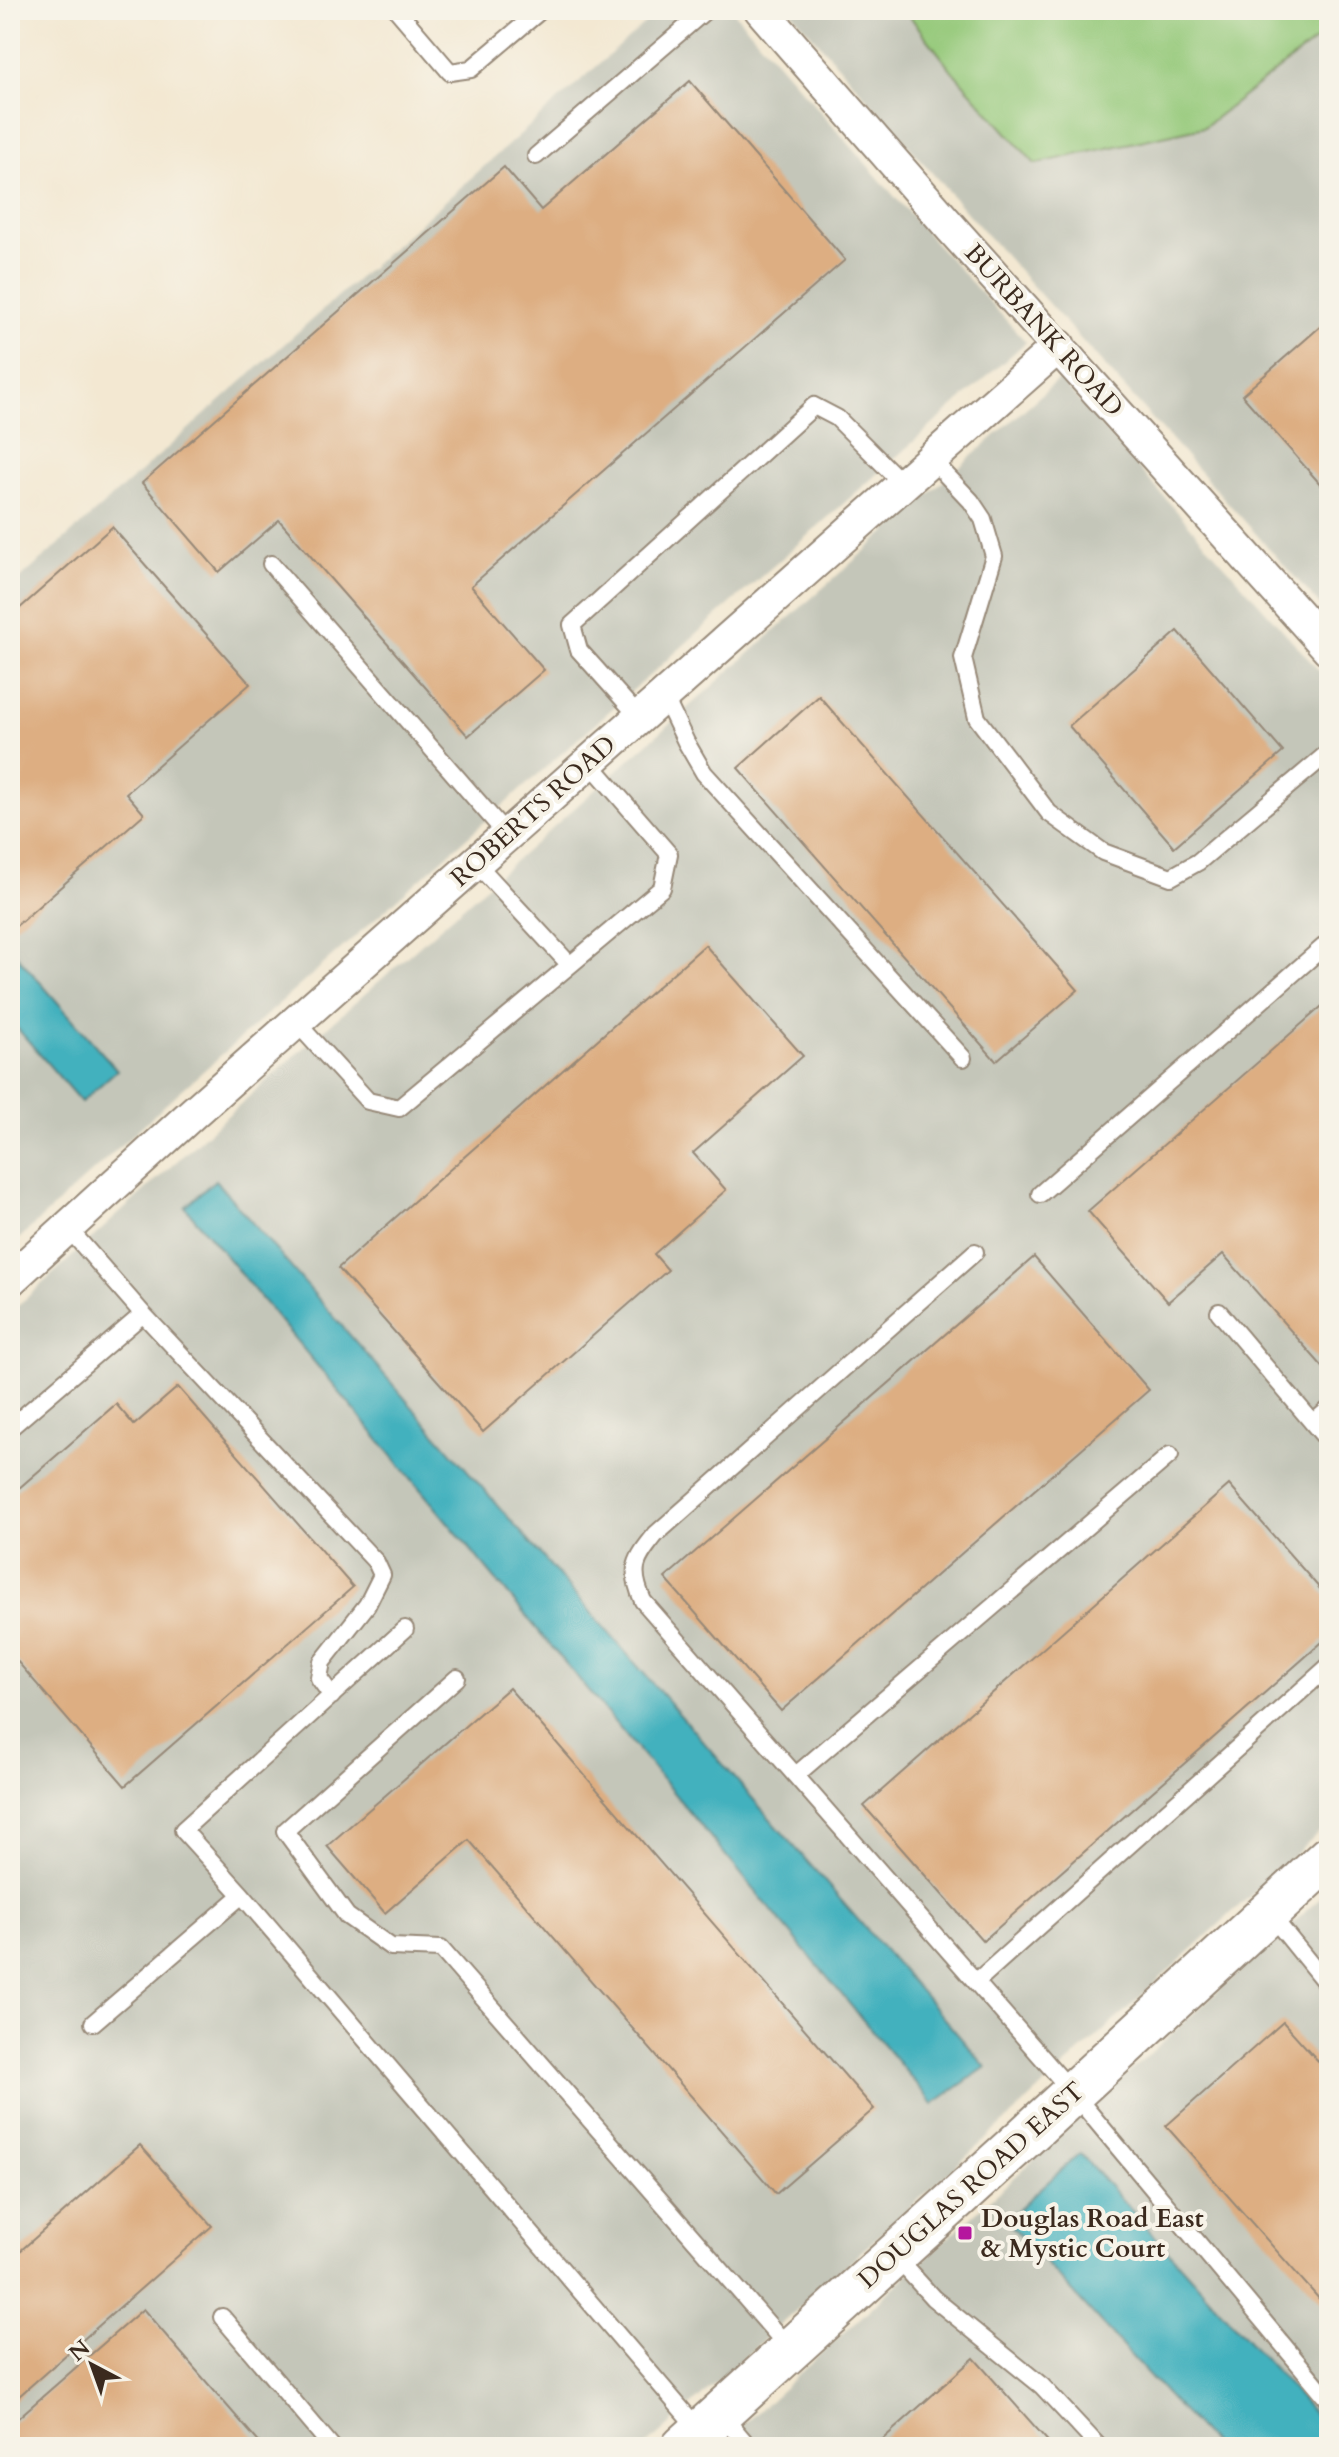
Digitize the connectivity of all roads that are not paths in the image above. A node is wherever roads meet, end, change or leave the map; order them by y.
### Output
1 (397, 10) edge
2 (541, 10) edge
3 (706, 10) edge
4 (761, 10) edge
5 (536, 156) dead end
6 (1059, 346) junction
7 (931, 459) junction
8 (903, 484) junction
9 (271, 564) dead end
10 (1329, 649) edge
11 (664, 696) junction
12 (639, 717) junction
13 (1329, 752) edge
14 (589, 762) junction
15 (507, 835) junction
16 (476, 863) junction
17 (1329, 942) edge
18 (570, 965) junction
19 (296, 1022) junction
20 (963, 1058) dead end
21 (1040, 1194) dead end
22 (68, 1228) junction
23 (975, 1252) dead end
24 (10, 1280) edge
25 (1219, 1312) dead end
26 (143, 1314) junction
27 (1329, 1409) edge
28 (1313, 1423) junction
29 (10, 1428) edge
30 (1329, 1442) edge
31 (1170, 1455) dead end
32 (405, 1629) dead end
33 (1329, 1666) edge
34 (457, 1678) dead end
35 (332, 1696) junction
36 (796, 1775) junction
37 (1329, 1857) edge
38 (242, 1895) junction
39 (1269, 1912) junction
40 (976, 1982) junction
41 (1329, 1987) edge
42 (93, 2023) dead end
43 (1073, 2093) junction
44 (895, 2256) junction
45 (222, 2317) dead end
46 (790, 2350) junction
47 (1329, 2400) edge
48 (701, 2430) edge
49 (332, 2447) edge
50 (749, 2447) edge
51 (1099, 2447) edge

1 - 2 lane
3 - 5 lane
4 - 6 street, BURBANK ROAD
6 - 7 street, ROBERTS ROAD
6 - 10 street, BURBANK ROAD
7 - 8 street, ROBERTS ROAD
7 - 13 lane
8 - 11 street, ROBERTS ROAD
8 - 12 lane
9 - 15 lane
11 - 12 street, ROBERTS ROAD
11 - 20 lane
12 - 14 street, ROBERTS ROAD
14 - 15 street, ROBERTS ROAD
14 - 18 lane
15 - 16 street, ROBERTS ROAD
16 - 18 lane
16 - 19 street, ROBERTS ROAD
17 - 21 lane
18 - 19 lane
19 - 22 street, ROBERTS ROAD
22 - 24 street, ROBERTS ROAD
22 - 26 lane
23 - 36 lane
25 - 28 lane
26 - 29 lane
26 - 35 lane
27 - 28 lane
28 - 30 lane
31 - 36 lane
32 - 35 lane
33 - 40 lane
34 - 46 lane
35 - 38 lane
36 - 40 lane
37 - 39 street, DOUGLAS ROAD EAST
38 - 42 lane
38 - 48 lane
39 - 41 lane
39 - 43 street, DOUGLAS ROAD EAST
40 - 43 lane
43 - 44 street, DOUGLAS ROAD EAST
43 - 47 lane
44 - 46 street, DOUGLAS ROAD EAST
44 - 51 lane
45 - 49 lane
46 - 48 street, DOUGLAS ROAD EAST
48 - 50 lane

